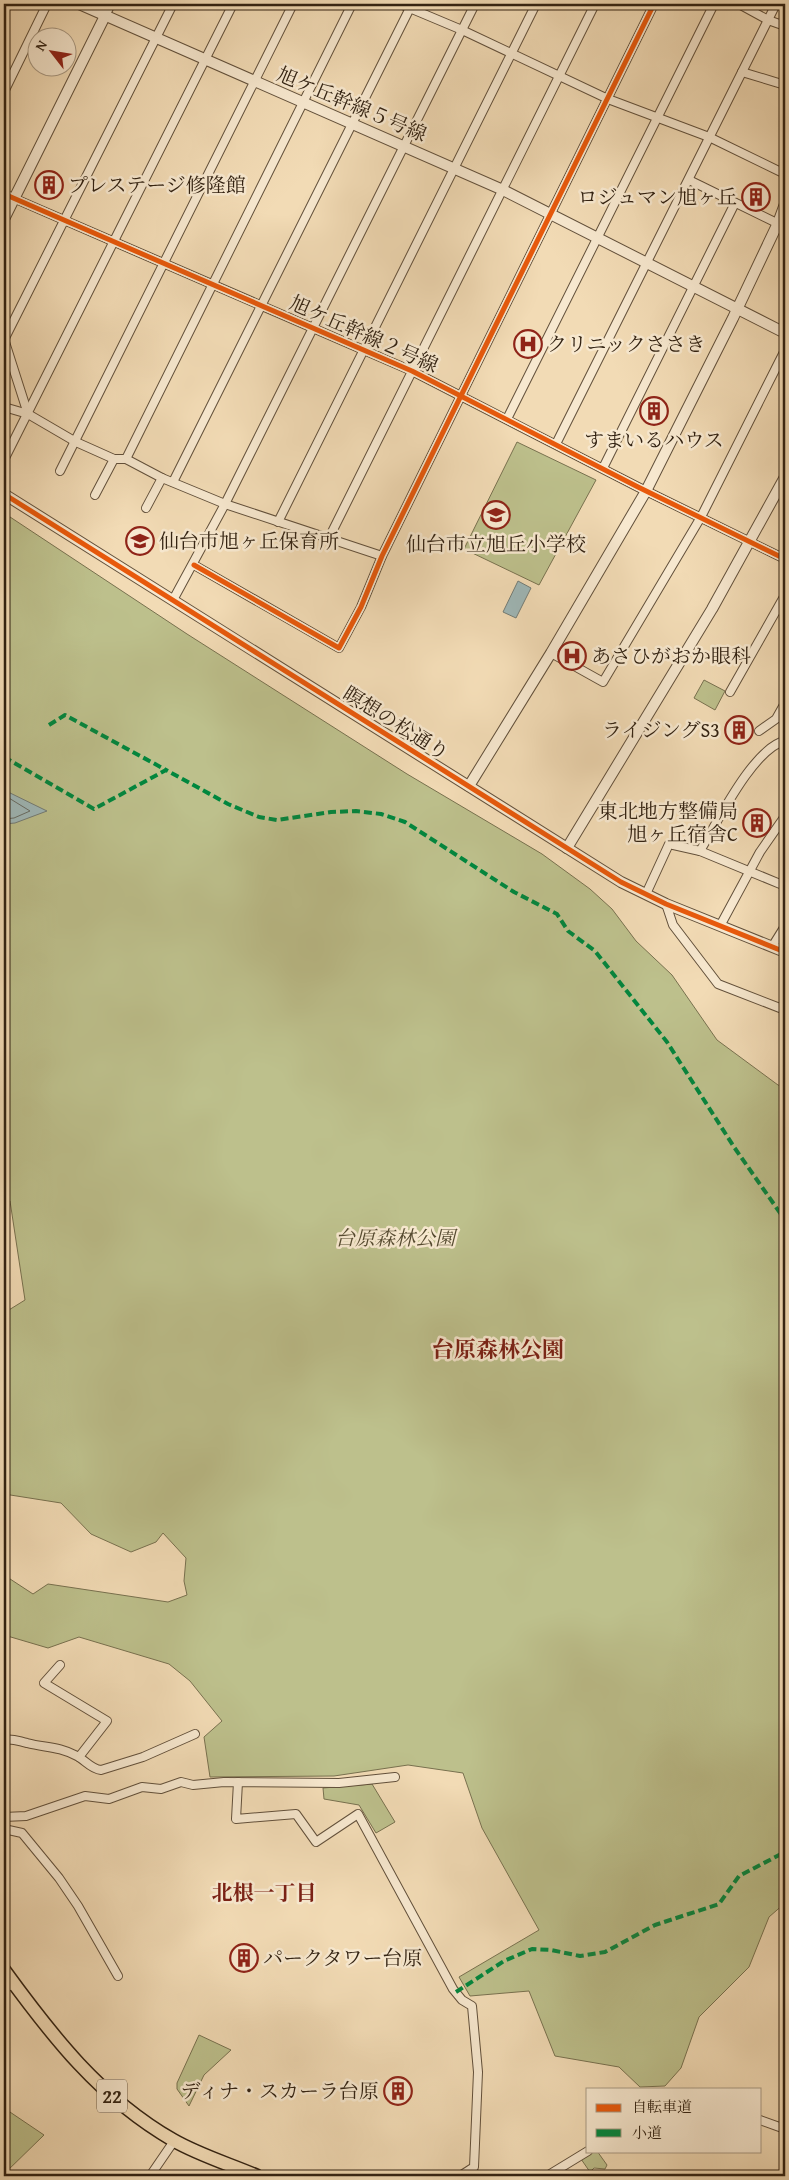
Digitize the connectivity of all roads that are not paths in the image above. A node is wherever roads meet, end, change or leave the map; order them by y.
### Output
1 (47, 4) edge
2 (79, 4) edge
3 (111, 4) edge
4 (173, 4) edge
5 (233, 4) edge
6 (293, 4) edge
7 (352, 4) edge
8 (400, 4) edge
9 (475, 4) edge
10 (536, 4) edge
11 (595, 4) edge
12 (654, 4) edge
13 (714, 4) edge
14 (740, 4) edge
15 (776, 4) edge
16 (411, 6) edge
17 (105, 16) junction
18 (768, 20) junction
19 (785, 26) edge
20 (462, 30) junction
21 (157, 38) junction
22 (512, 53) junction
23 (206, 59) junction
24 (742, 72) junction
25 (561, 75) junction
26 (254, 81) junction
27 (785, 84) edge
28 (4, 92) edge
29 (608, 99) junction
30 (304, 103) junction
31 (658, 119) junction
32 (353, 124) junction
33 (709, 137) junction
34 (404, 146) junction
35 (455, 168) junction
36 (785, 174) edge
37 (688, 180) junction
38 (503, 190) junction
39 (4, 194) edge
40 (14, 198) junction
41 (735, 203) junction
42 (785, 204) edge
43 (550, 213) junction
44 (4, 219) edge
45 (65, 220) junction
46 (782, 225) edge
47 (598, 238) junction
48 (115, 242) junction
49 (164, 263) junction
50 (647, 263) junction
51 (214, 284) junction
52 (694, 287) junction
53 (263, 304) junction
54 (738, 308) junction
55 (312, 326) junction
56 (785, 333) edge
57 (4, 339) edge
58 (364, 350) junction
59 (785, 350) edge
60 (412, 371) junction
61 (462, 396) junction
62 (4, 407) edge
63 (28, 414) junction
64 (507, 419) junction
65 (76, 442) junction
66 (556, 444) junction
67 (114, 459) junction
68 (126, 459) junction
69 (4, 460) edge
70 (604, 468) junction
71 (60, 471) dead end
72 (785, 477) edge
73 (162, 478) junction
74 (173, 482) junction
75 (646, 491) junction
76 (4, 494) edge
77 (95, 495) dead end
78 (225, 504) junction
79 (146, 508) dead end
80 (701, 517) junction
81 (278, 522) junction
82 (329, 538) junction
83 (751, 542) junction
84 (382, 556) junction
85 (785, 559) edge
86 (194, 565) junction
87 (785, 595) edge
88 (173, 600) junction
89 (551, 652) junction
90 (730, 692) dead end
91 (785, 703) edge
92 (759, 731) dead end
93 (785, 741) edge
94 (468, 786) junction
95 (785, 816) edge
96 (567, 848) junction
97 (700, 850) junction
98 (751, 872) junction
99 (785, 886) edge
100 (646, 894) junction
101 (666, 904) junction
102 (720, 926) junction
103 (785, 926) edge
104 (772, 947) junction
105 (785, 952) edge
106 (785, 1010) edge
107 (60, 1665) dead end
108 (195, 1734) dead end
109 (4, 1740) edge
110 (79, 1757) junction
111 (395, 1777) dead end
112 (238, 1782) junction
113 (4, 1817) edge
114 (4, 1829) edge
115 (4, 1970) edge
116 (118, 1976) dead end
117 (9, 1986) edge
118 (762, 2121) edge
119 (785, 2129) edge
120 (174, 2141) junction
121 (586, 2152) edge
122 (150, 2176) edge
123 (257, 2176) edge
124 (460, 2176) edge
125 (547, 2176) edge

1 - 28 street
2 - 17 street, 旭ケ丘幹線５号線
3 - 17 street
4 - 21 street
5 - 23 street
6 - 26 street
7 - 30 street
8 - 16 street
9 - 20 street
10 - 22 street
11 - 25 street
12 - 29 street
13 - 31 street
14 - 18 street
15 - 18 street
16 - 20 street
16 - 32 street
17 - 21 street, 旭ケ丘幹線５号線
17 - 40 street
18 - 19 street
18 - 24 street
20 - 22 street
20 - 34 street
21 - 23 street, 旭ケ丘幹線５号線
21 - 45 street
22 - 25 street
22 - 35 street
23 - 26 street, 旭ケ丘幹線５号線
23 - 48 street
24 - 27 street
24 - 33 street
25 - 29 street
25 - 38 street
26 - 30 street, 旭ケ丘幹線５号線
26 - 49 street
29 - 31 street
29 - 43 street
30 - 32 street, 旭ケ丘幹線５号線
30 - 51 street
31 - 33 street
31 - 47 street
32 - 34 street, 旭ケ丘幹線５号線
32 - 53 street
33 - 36 street
33 - 37 street
34 - 35 street, 旭ケ丘幹線５号線
34 - 55 street
35 - 38 street, 旭ケ丘幹線５号線
35 - 58 street
37 - 41 street
37 - 50 street
38 - 43 street, 旭ケ丘幹線５号線
38 - 60 street
39 - 40 street, 旭ケ丘幹線２号線
40 - 44 street
40 - 45 street, 旭ケ丘幹線２号線
41 - 46 street
41 - 52 street
42 - 46 street
43 - 47 street, 旭ケ丘幹線５号線
43 - 61 street
45 - 48 street, 旭ケ丘幹線２号線
45 - 57 street
46 - 54 street
47 - 50 street, 旭ケ丘幹線５号線
47 - 64 street
48 - 49 street, 旭ケ丘幹線２号線
48 - 63 street
49 - 51 street, 旭ケ丘幹線２号線
49 - 65 street
50 - 52 street, 旭ケ丘幹線５号線
50 - 66 street
51 - 53 street, 旭ケ丘幹線２号線
51 - 68 street
52 - 54 street, 旭ケ丘幹線５号線
52 - 70 street
53 - 55 street, 旭ケ丘幹線２号線
53 - 74 street
54 - 56 street, 旭ケ丘幹線５号線
54 - 75 street
55 - 58 street, 旭ケ丘幹線２号線
55 - 78 street
57 - 63 street
58 - 60 street, 旭ケ丘幹線２号線
58 - 81 street
59 - 80 street
60 - 61 street, 旭ケ丘幹線２号線
60 - 82 street
61 - 64 street, 旭ケ丘幹線２号線
61 - 84 street
62 - 63 street
63 - 65 street
63 - 69 street
64 - 66 street, 旭ケ丘幹線２号線
65 - 67 street
65 - 71 street
66 - 70 street, 旭ケ丘幹線２号線
67 - 68 street
67 - 77 street
68 - 73 street
70 - 75 street, 旭ケ丘幹線２号線
72 - 83 street
73 - 74 street
73 - 79 street
74 - 78 street
75 - 80 street, 旭ケ丘幹線２号線
75 - 89 street
76 - 88 street, 瞑想の松通り
78 - 81 street
78 - 86 street
80 - 83 street, 旭ケ丘幹線２号線
80 - 89 street
81 - 82 street
82 - 84 street
83 - 85 street, 旭ケ丘幹線２号線
83 - 96 street
84 - 86 street
86 - 88 street
87 - 90 street
88 - 94 street, 瞑想の松通り
89 - 94 street
91 - 92 street
93 - 97 street
94 - 96 street, 瞑想の松通り
95 - 98 street
96 - 100 street, 瞑想の松通り
97 - 98 street
97 - 100 street
98 - 99 street
98 - 102 street
100 - 101 street, 瞑想の松通り
101 - 102 street, 瞑想の松通り
101 - 106 street
102 - 104 street, 瞑想の松通り
103 - 104 street
104 - 105 street, 瞑想の松通り
107 - 110 street
108 - 110 street
109 - 110 street
111 - 112 street
112 - 113 street
112 - 124 street
114 - 116 street
115 - 117 main road, 22
117 - 120 main road, 22
118 - 119 street
120 - 122 street
120 - 123 main road, 22
121 - 125 street

